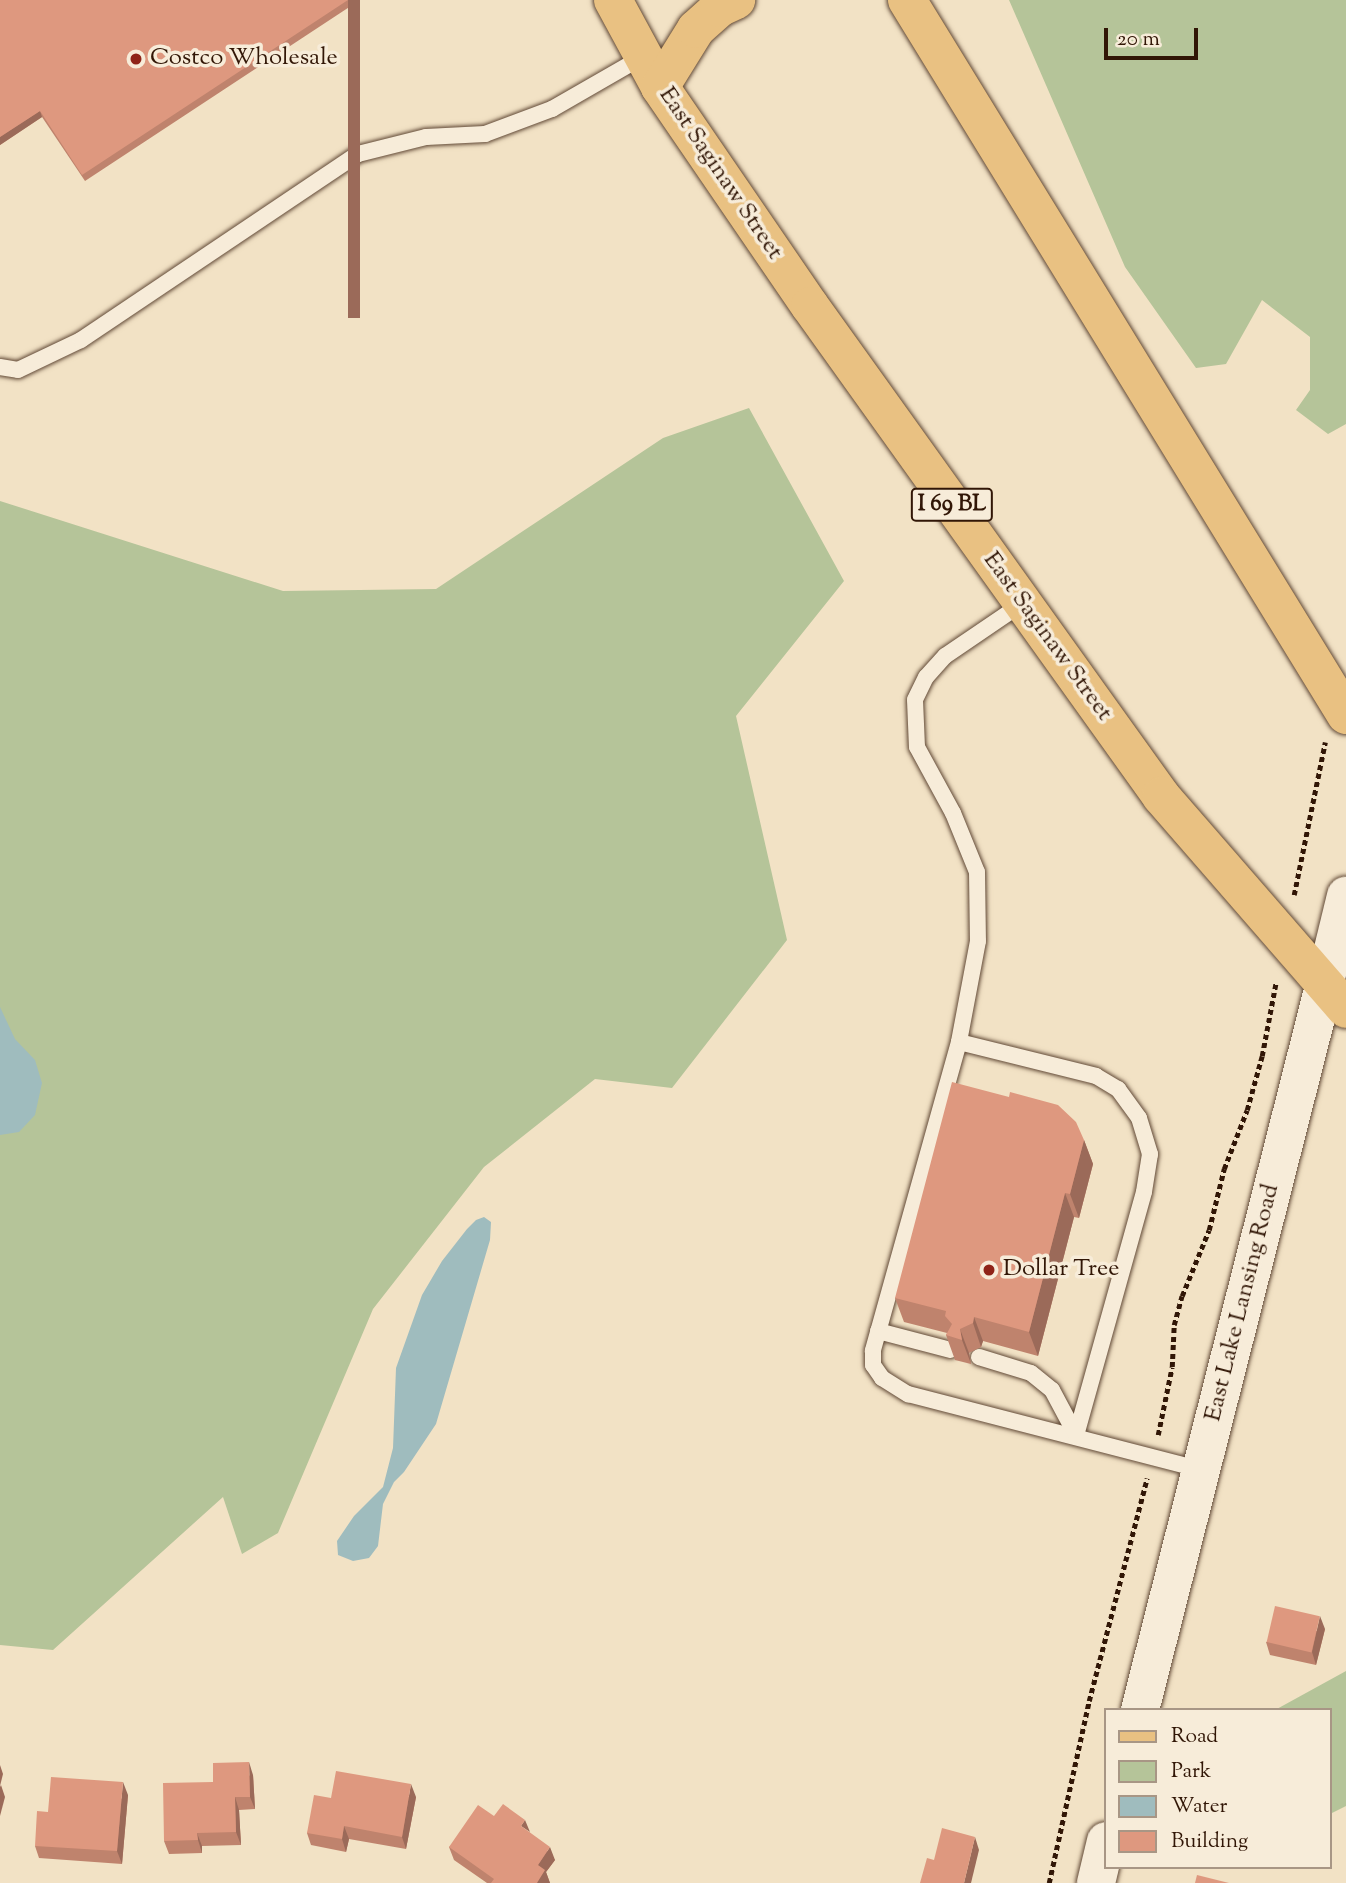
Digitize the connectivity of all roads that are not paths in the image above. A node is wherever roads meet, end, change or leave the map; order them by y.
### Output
1 (613, 0) edge
2 (736, 0) edge
3 (903, 5) edge
4 (652, 72) junction
5 (0, 367) edge
6 (1023, 603) junction
7 (1340, 706) edge
8 (1346, 896) edge
9 (1335, 997) edge
10 (959, 1042) junction
11 (878, 1331) junction
12 (951, 1350) edge
13 (979, 1357) dead end
14 (1076, 1435) junction
15 (1200, 1470) junction
16 (1140, 1708) edge
17 (1104, 1849) edge
18 (1096, 1883) edge

1 - 4 main road, East Saginaw Street / I 69 BL
2 - 4 main road
3 - 7 main road
4 - 5 lane
4 - 6 main road, East Saginaw Street / I 69 BL
6 - 9 main road, East Saginaw Street / I 69 BL
6 - 10 lane
8 - 9 street, East Lake Lansing Road
9 - 15 street, East Lake Lansing Road
10 - 11 lane
10 - 14 lane
11 - 12 lane
11 - 14 lane
13 - 14 lane
14 - 15 lane
15 - 16 street, East Lake Lansing Road
17 - 18 street

